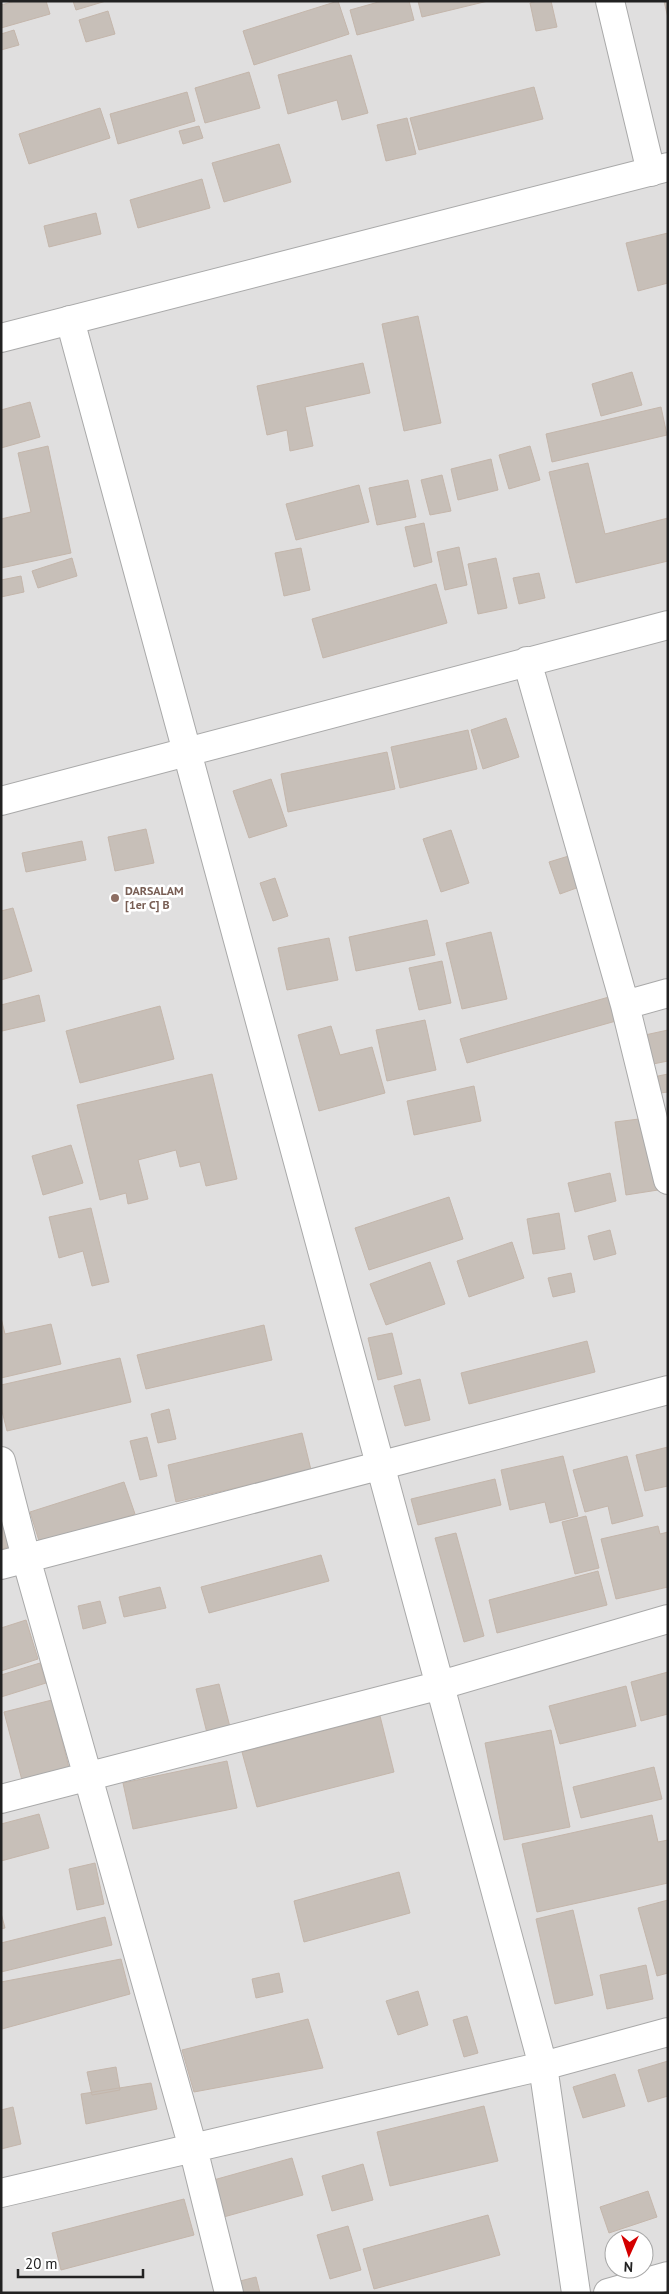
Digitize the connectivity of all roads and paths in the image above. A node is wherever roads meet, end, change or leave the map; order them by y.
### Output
1 (610, 1) edge
2 (660, 170) edge
3 (70, 320) junction
4 (1, 338) edge
5 (668, 625) edge
6 (527, 662) junction
7 (188, 752) junction
8 (1, 801) edge
9 (668, 993) edge
10 (625, 1005) junction
11 (668, 1180) edge
12 (668, 1390) edge
13 (1, 1461) edge
14 (381, 1465) junction
15 (14, 1561) edge
16 (668, 1619) edge
17 (441, 1685) junction
18 (88, 1777) junction
19 (1, 1799) edge
20 (668, 2032) edge
21 (543, 2066) junction
22 (193, 2148) junction
23 (1, 2193) edge
24 (668, 2276) edge
25 (229, 2293) edge
26 (576, 2293) edge
27 (608, 2293) edge

1 - 2 street
2 - 3 street
3 - 4 street
3 - 7 street
5 - 6 street
6 - 7 street
6 - 10 street
7 - 8 street
7 - 14 street
9 - 10 street
10 - 11 street
12 - 14 street
13 - 15 street
14 - 15 street
14 - 17 street
15 - 18 street
16 - 17 street
17 - 18 street
17 - 21 street
18 - 19 street
18 - 22 street
20 - 21 street
21 - 22 street
21 - 26 street
22 - 23 street
22 - 25 street
24 - 27 street

